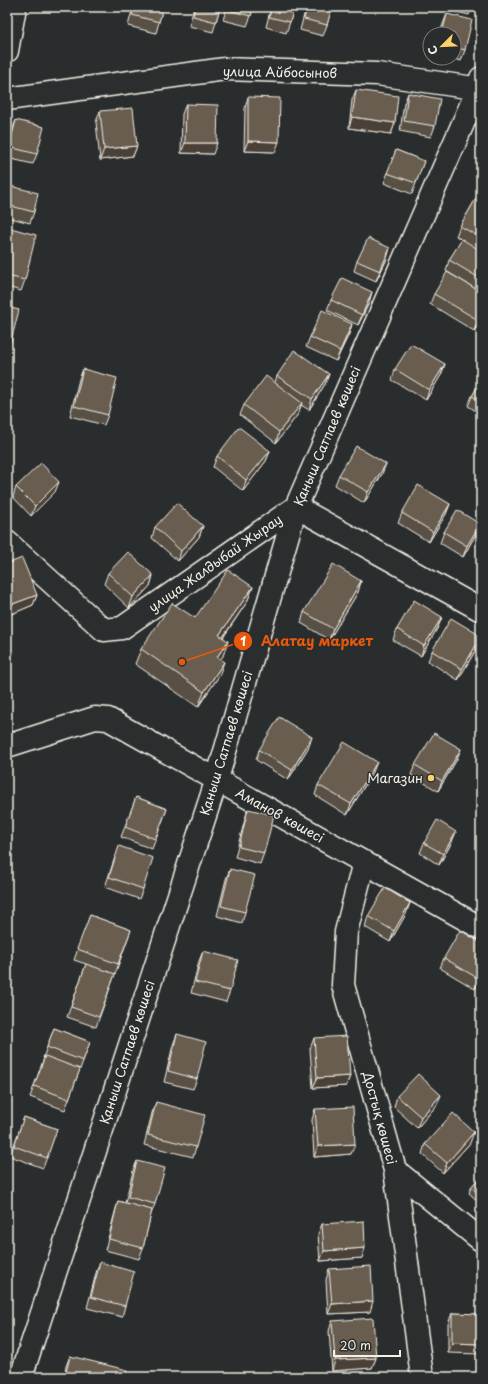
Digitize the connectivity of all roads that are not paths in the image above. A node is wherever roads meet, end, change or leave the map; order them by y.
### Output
1 (15, 7) edge
2 (7, 51) edge
3 (480, 85) edge
4 (7, 100) edge
5 (296, 506) junction
6 (7, 542) edge
7 (481, 610) edge
8 (7, 746) edge
9 (217, 779) junction
10 (364, 862) junction
11 (481, 928) edge
12 (394, 1170) junction
13 (481, 1240) edge
14 (21, 1377) edge
15 (422, 1377) edge

1 - 2 street
3 - 4 street, улица Айбосынов
3 - 5 street, Қаныш Сатпаев көшесі
5 - 6 street, улица Жалдыбай Жырау
5 - 7 street, улица Жалдыбай Жырау
5 - 9 street, Қаныш Сатпаев көшесі
8 - 9 street, Аманов көшесі
9 - 10 street, Аманов көшесі
9 - 14 street, Қаныш Сатпаев көшесі
10 - 11 street, Аманов көшесі
10 - 12 street, Достық көшесі
12 - 13 street
12 - 15 street, Достық көшесі

